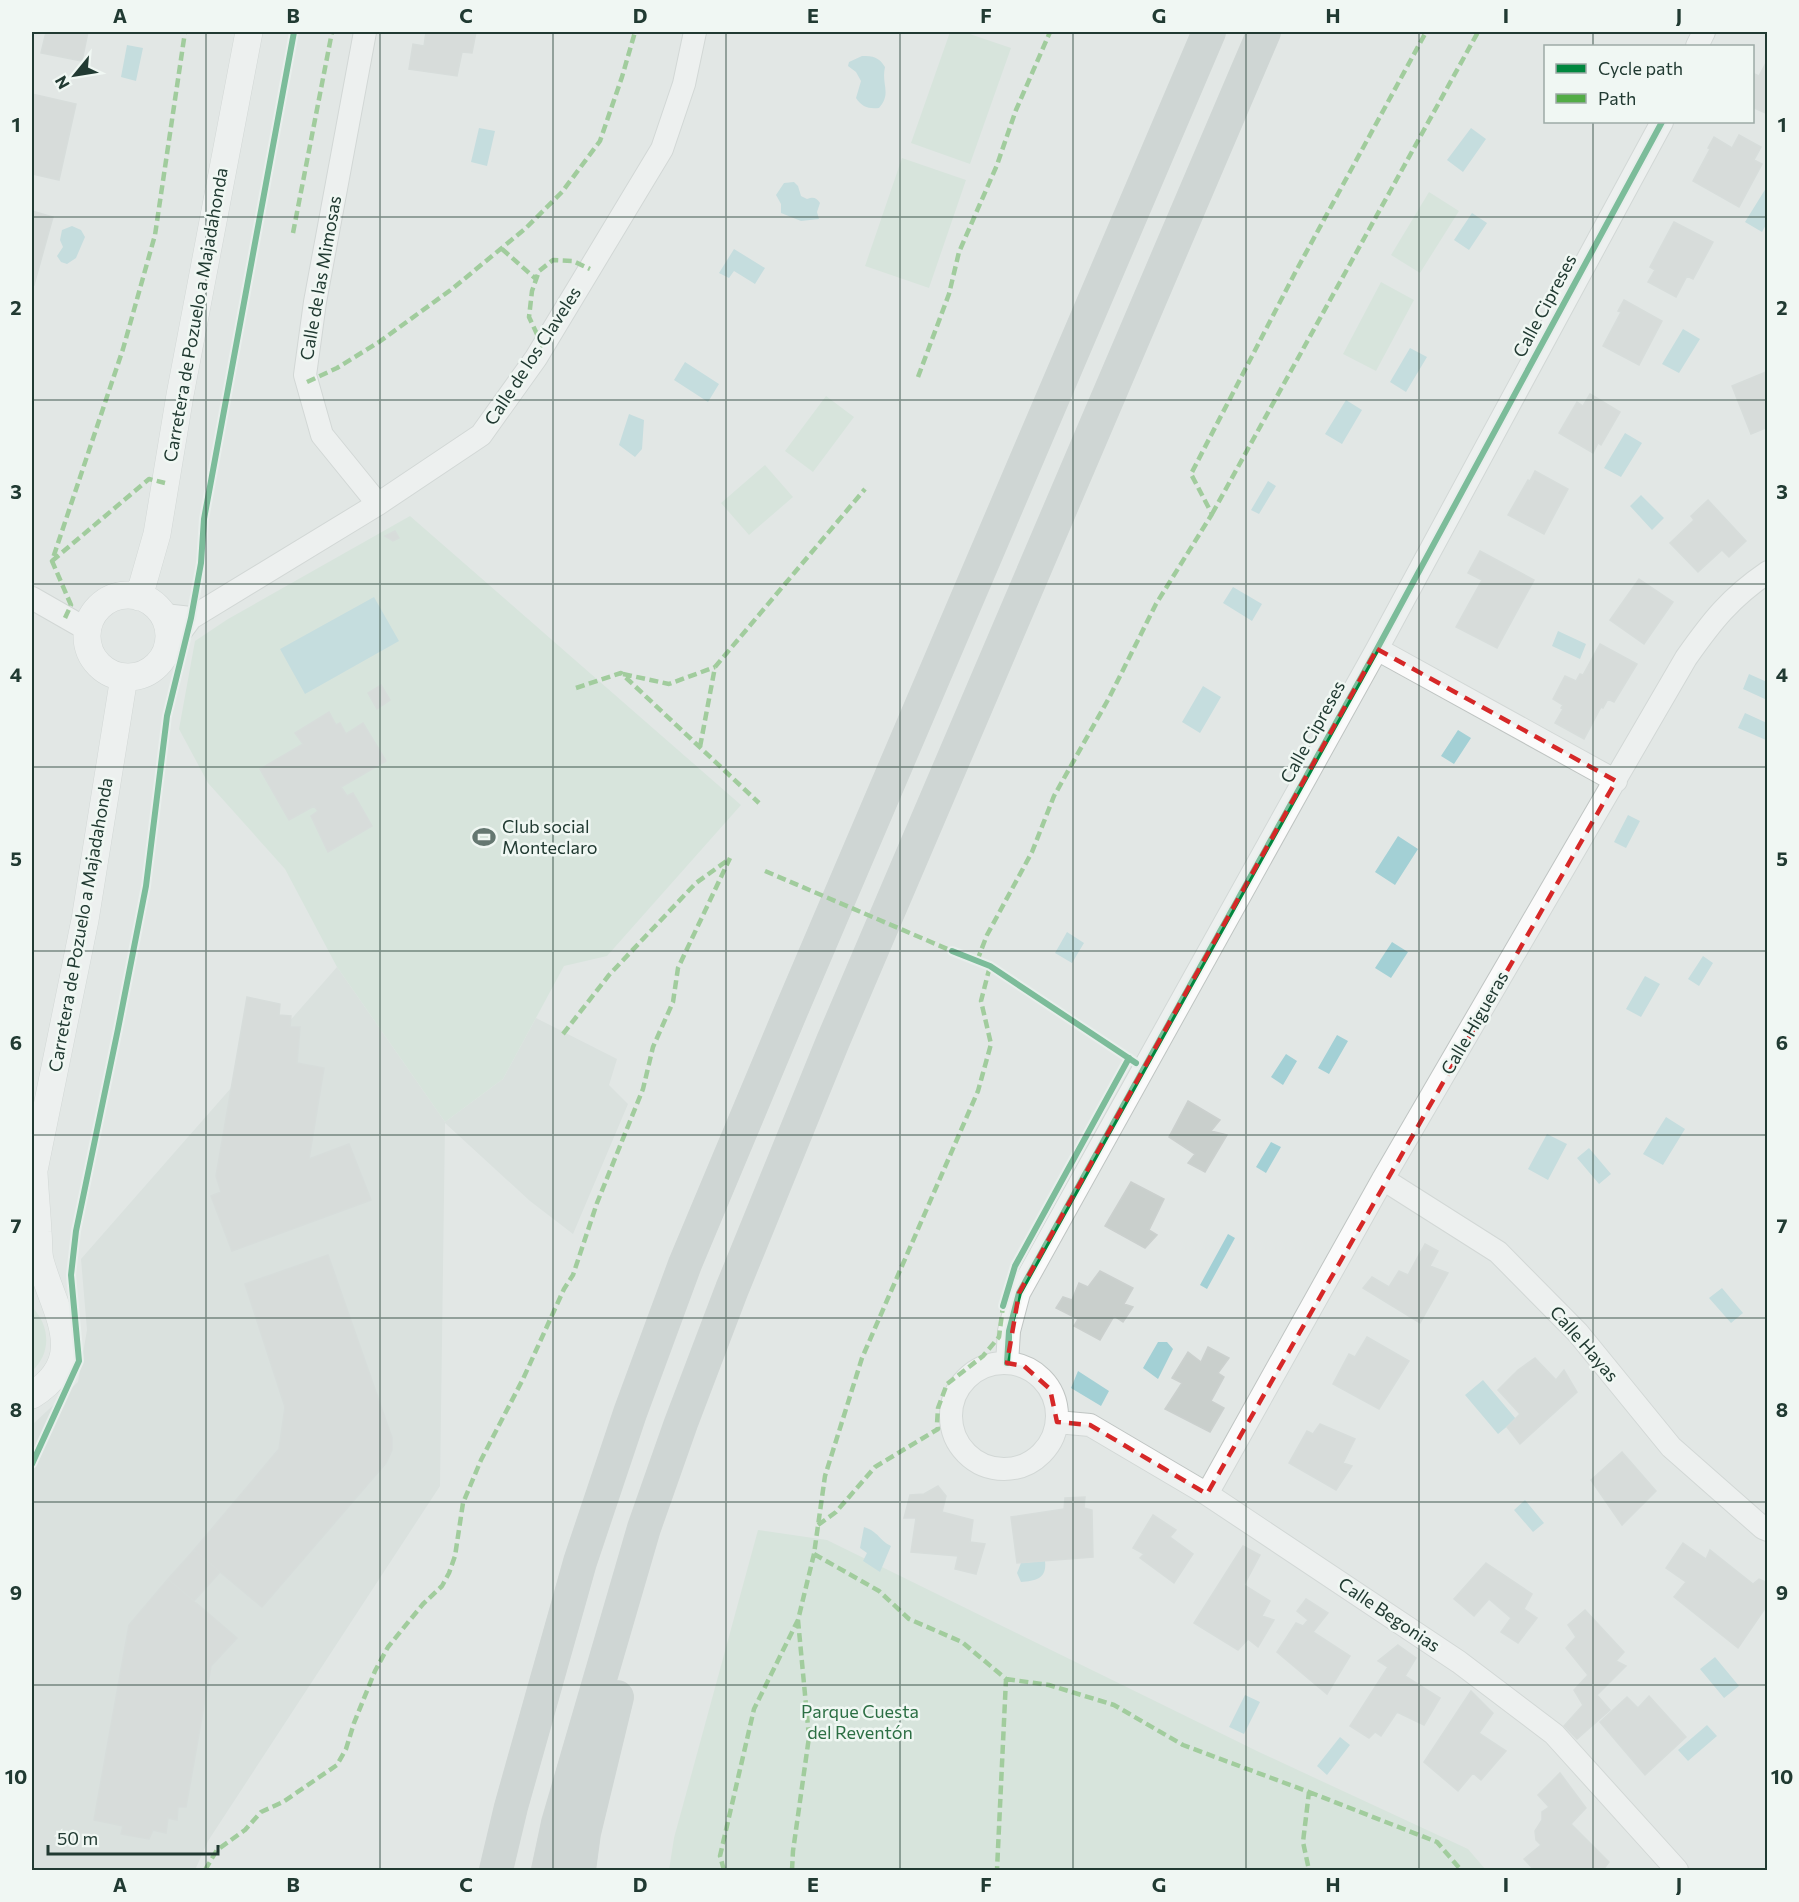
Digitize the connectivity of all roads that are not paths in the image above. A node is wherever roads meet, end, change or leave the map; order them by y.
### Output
1 (249, 32) edge
2 (365, 32) edge
3 (695, 32) edge
4 (1209, 32) edge
5 (1264, 32) edge
6 (1661, 123) edge
7 (378, 504) junction
8 (1767, 572) edge
9 (139, 597) junction
10 (32, 598) edge
11 (164, 615) junction
12 (191, 618) junction
13 (88, 630) junction
14 (168, 649) junction
15 (1377, 649) junction
16 (124, 678) junction
17 (1616, 781) junction
18 (33, 1176) edge
19 (1383, 1179) junction
20 (32, 1288) edge
21 (57, 1311) junction
22 (1007, 1362) junction
23 (32, 1395) edge
24 (1057, 1422) junction
25 (1207, 1494) junction
26 (644, 1528) junction
27 (1767, 1530) edge
28 (504, 1834) junction
29 (491, 1870) edge
30 (496, 1870) edge
31 (548, 1870) edge
32 (579, 1870) edge
33 (1677, 1870) edge

1 - 9 street, Carretera de Pozuelo a Majadahonda
2 - 7 street, Calle de las Mimosas
3 - 7 street, Calle de los Claveles
4 - 28 highway
5 - 26 highway
6 - 15 street, Calle Cipreses
7 - 12 street, Calle de los Claveles
8 - 17 street, Calle Higueras
9 - 11 street
9 - 13 street
10 - 13 street
11 - 12 street
11 - 14 street
12 - 14 street, Calle de los Claveles
13 - 16 street
14 - 16 street
15 - 17 street
15 - 22 street, Calle Cipreses
16 - 18 street, Carretera de Pozuelo a Majadahonda
17 - 19 street, Calle Higueras
18 - 21 street, Carretera de Pozuelo a Majadahonda
19 - 25 street, Calle Higueras
19 - 27 street, Calle Hayas
20 - 21 street
21 - 23 street, Carretera de Pozuelo a Majadahonda
22 - 24 street
22 - 24 street
24 - 25 street, Calle Begonias
25 - 33 street, Calle Begonias
26 - 31 highway
26 - 32 highway
28 - 29 highway
28 - 30 highway

